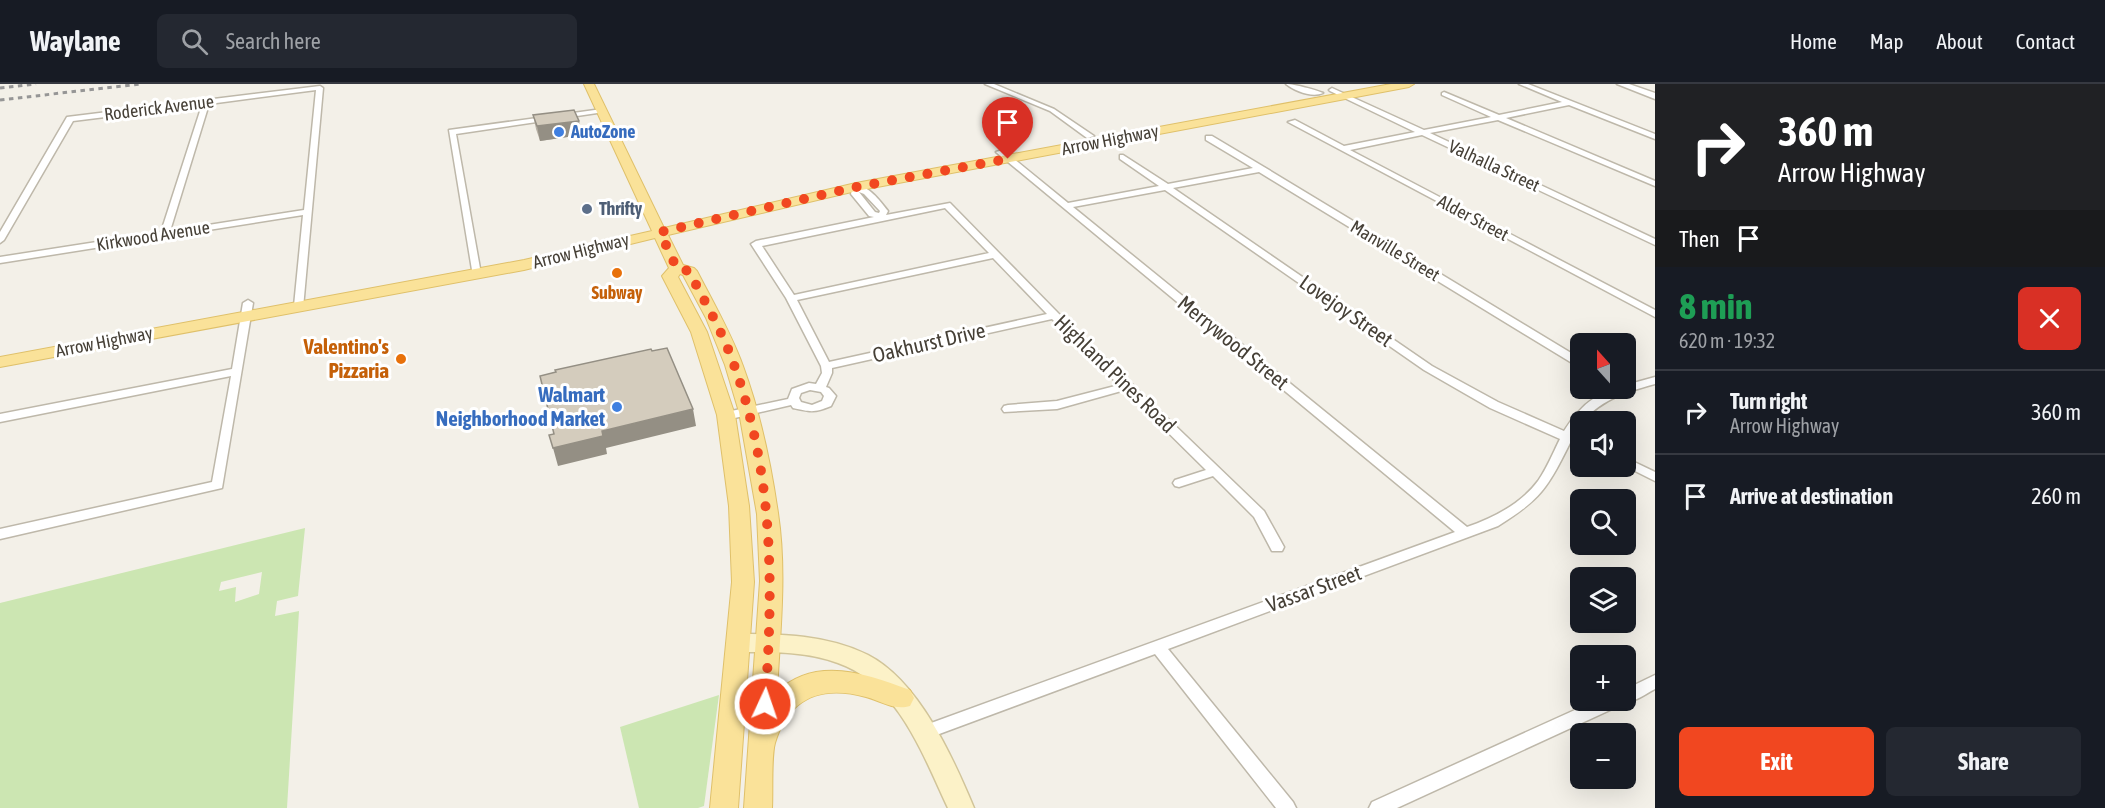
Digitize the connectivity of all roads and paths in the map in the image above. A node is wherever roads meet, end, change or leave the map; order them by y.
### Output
1 (589, 84) edge
2 (988, 84) edge
3 (1289, 84) edge
4 (1306, 84) edge
5 (1364, 84) edge
6 (1408, 84) edge
7 (1522, 84) edge
8 (1622, 84) edge
9 (1328, 94) junction
10 (1444, 94) dead end
11 (1344, 96) junction
12 (1655, 96) edge
13 (206, 102) junction
14 (1570, 103) junction
15 (602, 111) junction
16 (1498, 117) junction
17 (1292, 122) dead end
18 (1422, 132) junction
19 (1090, 136) junction
20 (1655, 136) edge
21 (1209, 138) dead end
22 (1342, 148) junction
23 (1004, 156) junction
24 (1123, 157) dead end
25 (1261, 169) junction
26 (1655, 184) edge
27 (856, 187) junction
28 (1167, 187) junction
29 (1067, 206) junction
30 (307, 212) junction
31 (881, 217) junction
32 (658, 227) junction
33 (165, 234) junction
34 (0, 240) edge
35 (1655, 243) edge
36 (995, 255) junction
37 (0, 260) edge
38 (475, 269) junction
39 (677, 269) junction
40 (791, 298) junction
41 (299, 300) junction
42 (247, 309) junction
43 (1655, 314) edge
44 (1054, 315) junction
45 (0, 349) edge
46 (1570, 357) edge
47 (0, 362) edge
48 (826, 366) junction
49 (237, 371) junction
50 (1655, 380) edge
51 (1636, 385) edge
52 (1127, 386) junction
53 (820, 387) junction
54 (1602, 399) edge
55 (794, 401) junction
56 (1008, 409) dead end
57 (748, 411) junction
58 (1586, 411) edge
59 (726, 416) junction
60 (0, 418) edge
61 (1570, 438) edge
62 (1570, 446) edge
63 (1636, 467) edge
64 (1215, 471) junction
65 (1655, 477) edge
66 (1179, 483) dead end
67 (0, 534) edge
68 (1466, 534) junction
69 (1277, 547) dead end
70 (738, 643) junction
71 (768, 643) junction
72 (1157, 646) junction
73 (1655, 682) edge
74 (1636, 691) edge
75 (901, 698) junction
76 (1591, 711) edge
77 (922, 733) junction
78 (763, 741) junction
79 (724, 808) edge
80 (758, 808) edge
81 (961, 808) edge
82 (1287, 808) edge
83 (1378, 808) edge

1 - 15 main road
2 - 19 street
3 - 9 street
4 - 9 street
5 - 9 main road, Arrow Highway
6 - 11 main road, Arrow Highway
7 - 14 street
8 - 12 street
9 - 11 main road, Arrow Highway
9 - 19 main road, Arrow Highway
9 - 23 main road, Arrow Highway
10 - 16 street
11 - 18 street, Valhalla Street
13 - 30 street, Roderick Avenue
13 - 33 street
13 - 34 street, Roderick Avenue
14 - 16 street
14 - 20 street
15 - 32 main road
15 - 38 street
16 - 18 street
16 - 26 street
17 - 22 street, Alder Street
18 - 22 street
18 - 35 street, Valhalla Street
19 - 23 main road, Arrow Highway
21 - 25 street, Manville Street
22 - 43 street, Alder Street
23 - 27 main road, Arrow Highway
23 - 29 street, Merrywood Street
23 - 32 main road, Arrow Highway
24 - 28 street, Lovejoy Street
25 - 28 street
25 - 46 street, Manville Street
27 - 31 street
27 - 32 main road, Arrow Highway
28 - 29 street
28 - 61 street, Lovejoy Street
29 - 68 street, Merrywood Street
30 - 33 street, Kirkwood Avenue
30 - 41 street
31 - 36 street, Highland Pines Road
31 - 40 street
32 - 38 main road, Arrow Highway
32 - 39 main road
33 - 37 street, Kirkwood Avenue
36 - 40 street
36 - 44 street, Highland Pines Road
38 - 41 main road, Arrow Highway
39 - 57 main road
39 - 59 main road
40 - 48 street
41 - 42 main road, Arrow Highway
42 - 45 main road, Arrow Highway
42 - 47 main road, Arrow Highway
42 - 49 street
44 - 48 street, Oakhurst Drive
44 - 52 street, Highland Pines Road
48 - 53 street
49 - 60 street
49 - 67 street
50 - 51 street, Vassar Street
52 - 56 street
52 - 64 street, Highland Pines Road
53 - 55 street
53 - 55 street
54 - 58 street, Vassar Street
55 - 57 street
57 - 59 street
57 - 71 main road
59 - 70 main road
62 - 68 street, Vassar Street
63 - 65 street
64 - 66 street
64 - 69 street, Highland Pines Road
68 - 72 street, Vassar Street
70 - 71 main road
70 - 79 main road
71 - 75 main road
71 - 78 main road
72 - 77 street, Vassar Street
72 - 82 street
73 - 74 street
75 - 77 main road
75 - 78 main road
76 - 83 street
77 - 81 main road
78 - 80 main road

